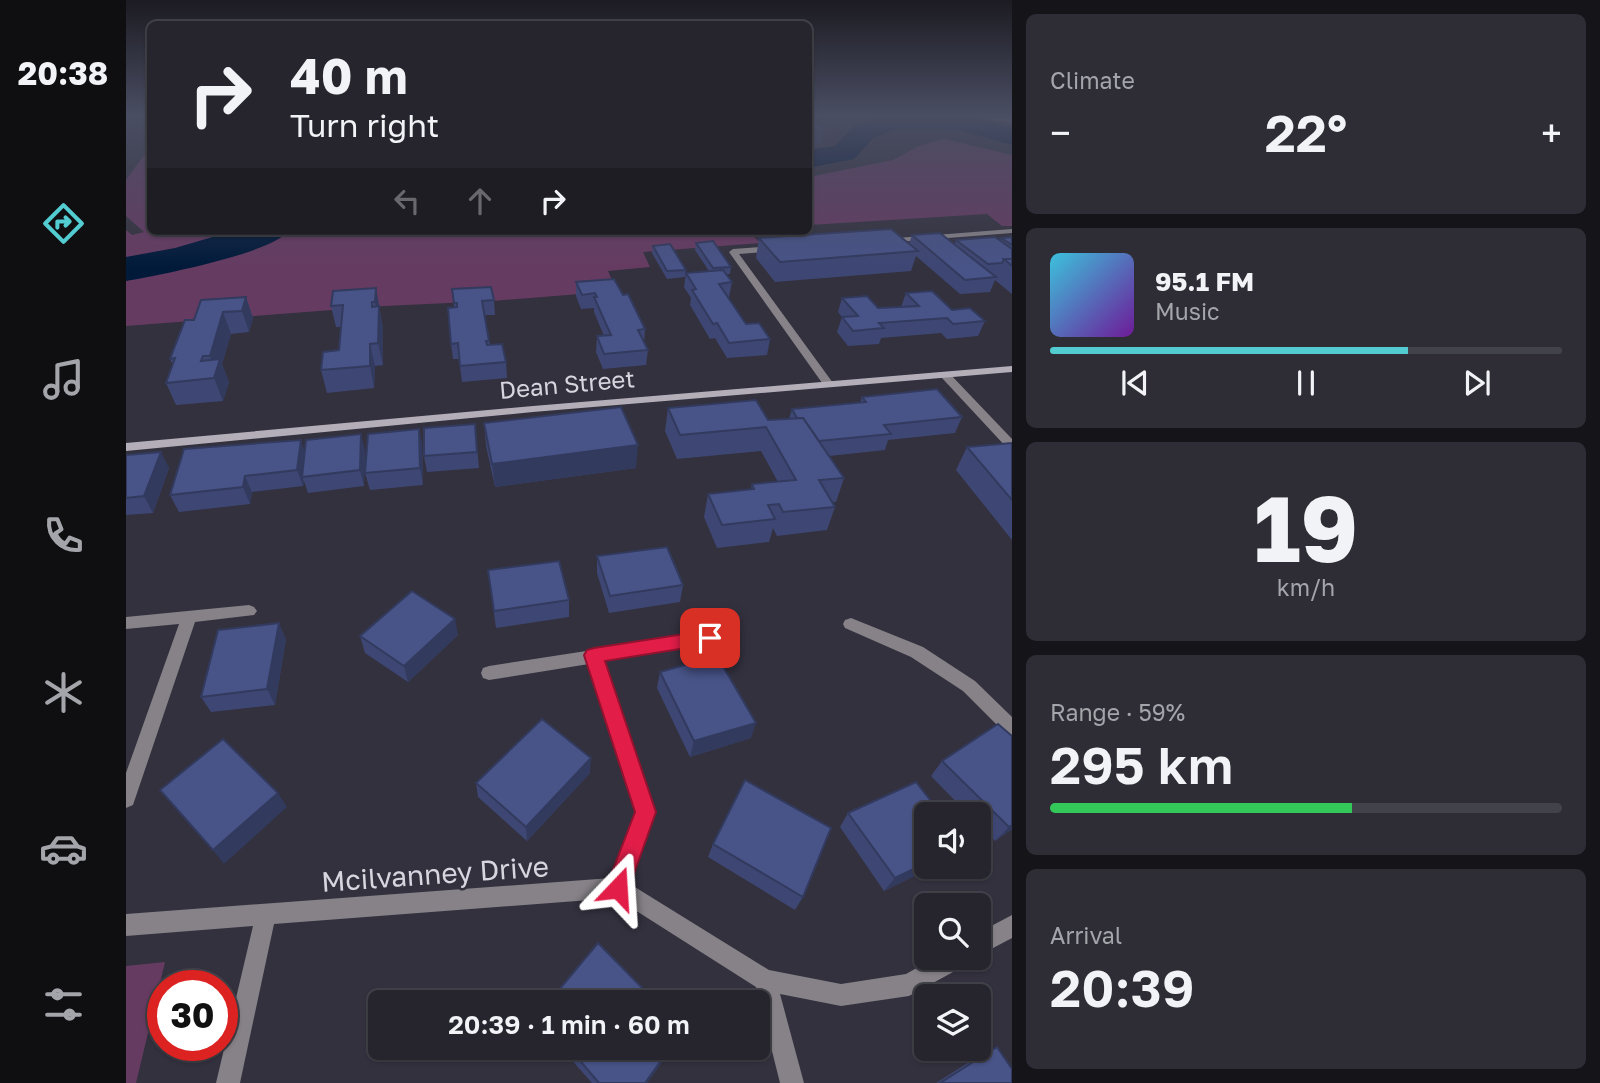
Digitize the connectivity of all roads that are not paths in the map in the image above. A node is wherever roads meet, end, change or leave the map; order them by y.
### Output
1 (1012, 231) edge
2 (879, 241) edge
3 (786, 248) edge
4 (1012, 369) edge
5 (946, 376) junction
6 (829, 384) junction
7 (1012, 446) edge
8 (126, 447) edge
9 (249, 611) dead end
10 (190, 615) junction
11 (126, 623) edge
12 (851, 624) dead end
13 (710, 638) dead end
14 (594, 655) junction
15 (489, 673) dead end
16 (1012, 728) edge
17 (126, 799) edge
18 (618, 888) junction
19 (266, 914) junction
20 (126, 925) edge
21 (1012, 926) edge
22 (991, 938) edge
23 (935, 970) edge
24 (765, 980) junction
25 (228, 1083) edge
26 (792, 1083) edge

1 - 2 street
3 - 6 street
4 - 5 main road, Dean Street
5 - 6 main road, Dean Street
5 - 7 street
6 - 8 main road, Dean Street
9 - 10 street
10 - 11 street
10 - 17 street
12 - 16 street
13 - 14 street
14 - 15 street
14 - 18 street
18 - 19 street, Mcilvanney Drive
18 - 24 street
19 - 20 street, Mcilvanney Drive
19 - 25 street
21 - 22 street
23 - 24 street
24 - 26 street

